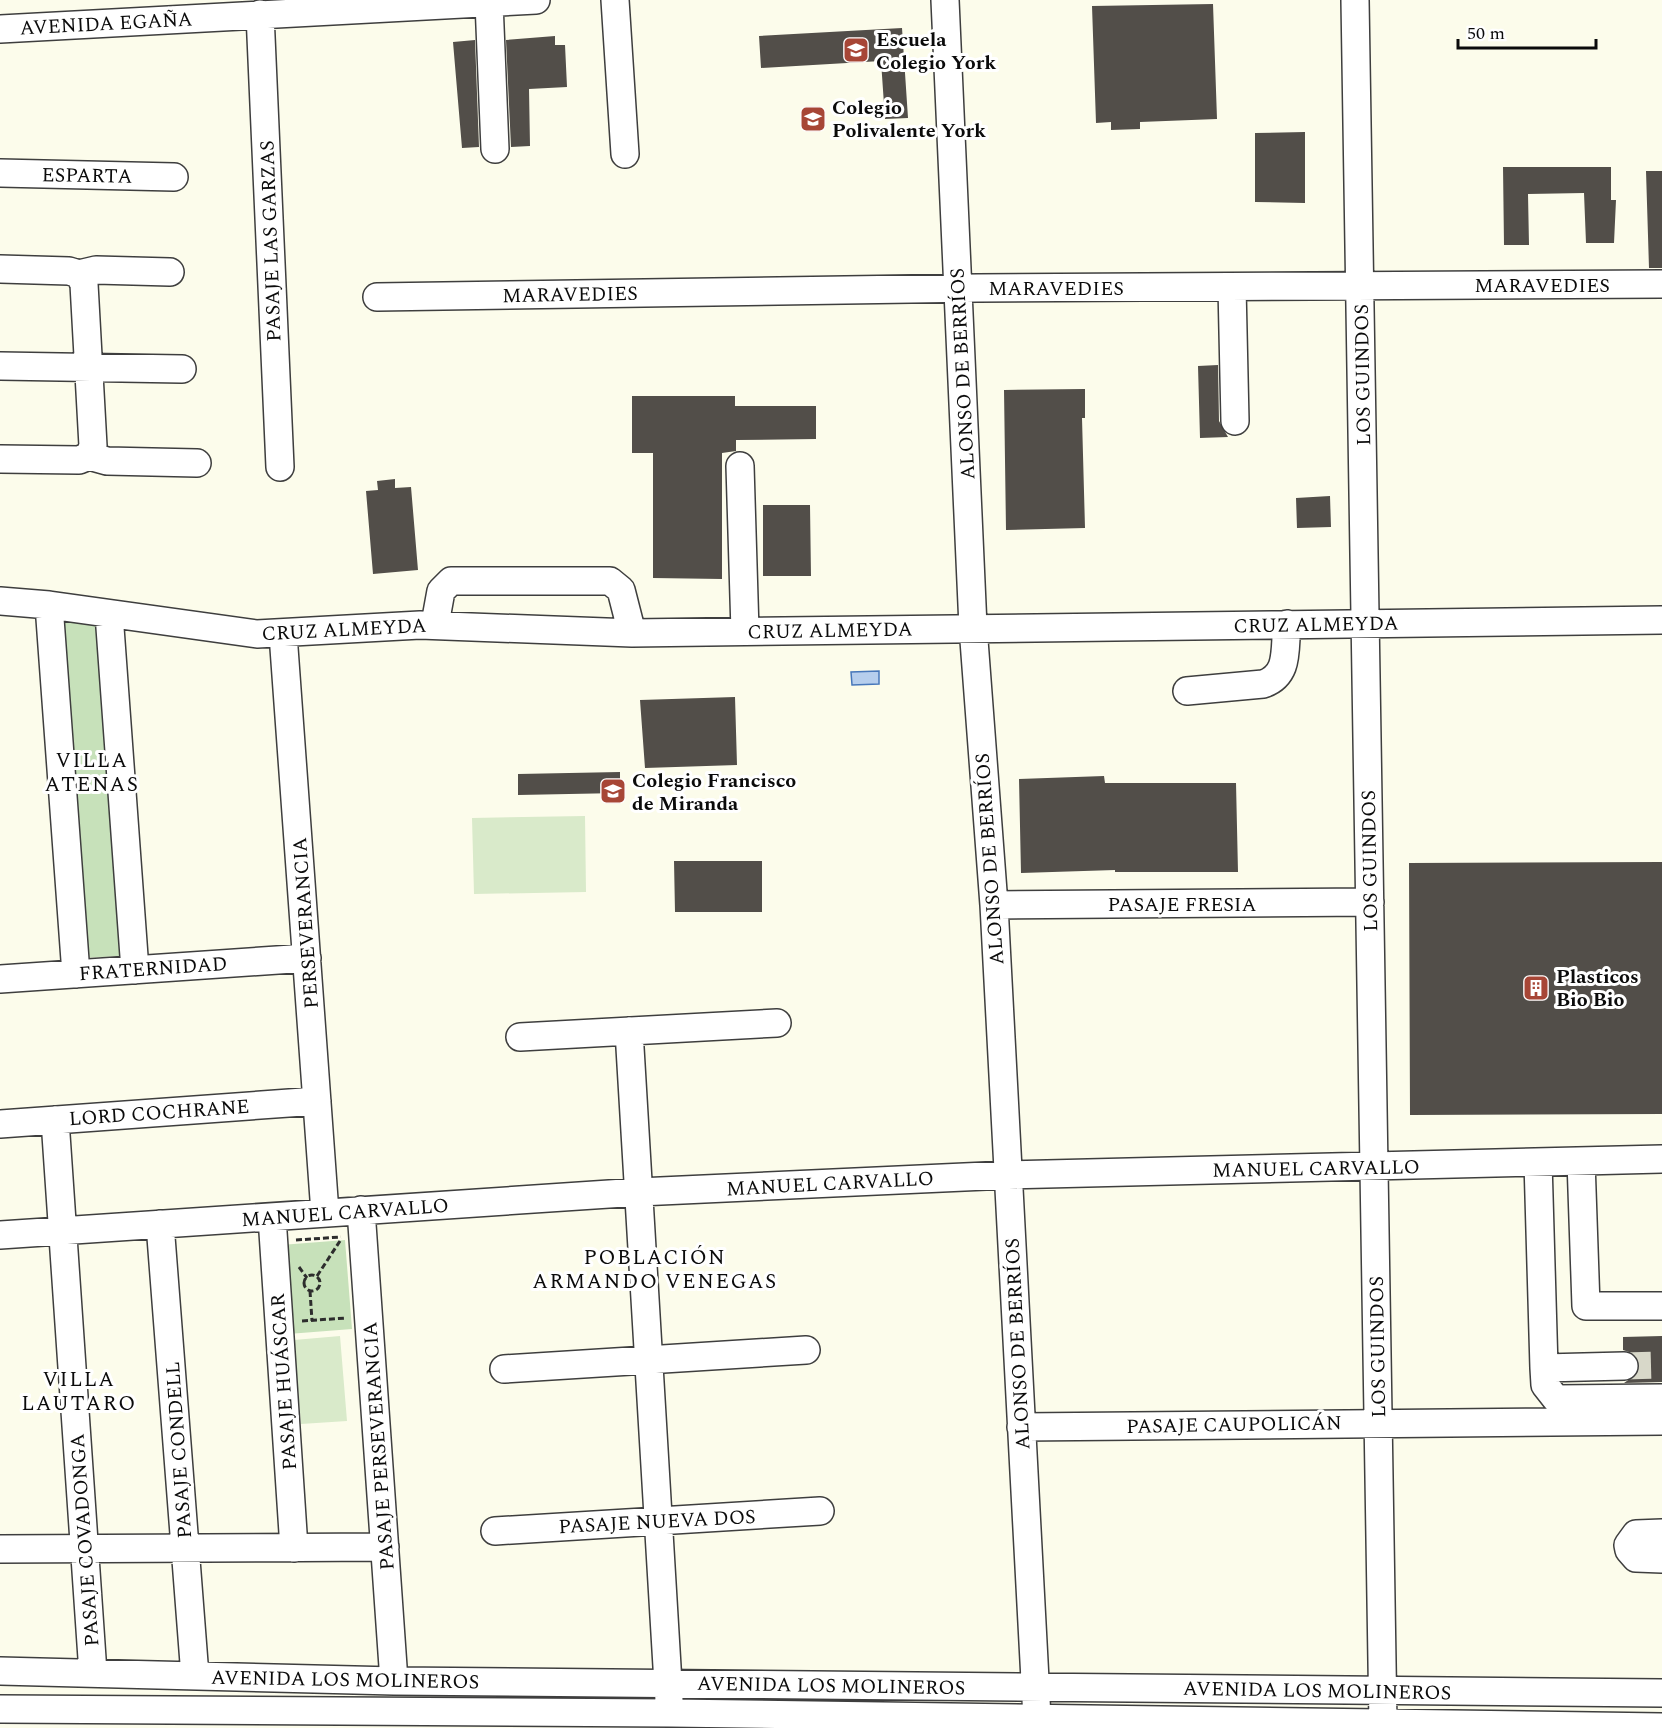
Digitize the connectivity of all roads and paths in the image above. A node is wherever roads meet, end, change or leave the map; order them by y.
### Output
1 (536, 0) edge
2 (615, 0) edge
3 (945, 0) edge
4 (1356, 0) edge
5 (455, 2) edge
6 (489, 2) junction
7 (260, 14) junction
8 (0, 29) edge
9 (495, 149) dead end
10 (625, 154) dead end
11 (0, 173) edge
12 (174, 177) dead end
13 (0, 269) edge
14 (170, 272) dead end
15 (79, 274) junction
16 (1662, 284) edge
17 (1360, 286) junction
18 (1232, 287) junction
19 (958, 288) junction
20 (377, 297) dead end
21 (0, 366) edge
22 (88, 368) junction
23 (183, 369) dead end
24 (1235, 422) dead end
25 (89, 456) junction
26 (0, 459) edge
27 (197, 463) dead end
28 (740, 466) dead end
29 (280, 467) dead end
30 (0, 601) edge
31 (49, 605) junction
32 (109, 614) junction
33 (1662, 620) edge
34 (1365, 623) junction
35 (435, 624) junction
36 (1287, 624) junction
37 (973, 627) junction
38 (745, 631) junction
39 (632, 633) junction
40 (283, 634) junction
41 (1187, 691) dead end
42 (1370, 902) junction
43 (994, 905) junction
44 (307, 958) junction
45 (135, 970) junction
46 (76, 974) junction
47 (0, 979) edge
48 (777, 1023) dead end
49 (629, 1031) junction
50 (520, 1037) dead end
51 (317, 1101) junction
52 (55, 1120) junction
53 (0, 1124) edge
54 (1662, 1159) edge
55 (1581, 1161) junction
56 (1538, 1162) junction
57 (1374, 1167) junction
58 (1008, 1175) junction
59 (639, 1192) junction
60 (361, 1210) junction
61 (325, 1213) junction
62 (272, 1217) junction
63 (160, 1224) junction
64 (63, 1231) junction
65 (0, 1235) edge
66 (343, 1237) junction
67 (293, 1241) dead end
68 (343, 1249) dead end
69 (317, 1276) junction
70 (310, 1291) junction
71 (1662, 1306) edge
72 (347, 1307) dead end
73 (300, 1321) dead end
74 (312, 1321) junction
75 (806, 1350) dead end
76 (650, 1360) junction
77 (1624, 1366) tunnel mouth
78 (1544, 1368) junction
79 (504, 1369) dead end
80 (1662, 1398) edge
81 (1662, 1421) edge
82 (1378, 1422) junction
83 (1021, 1427) junction
84 (820, 1511) dead end
85 (660, 1521) junction
86 (495, 1531) dead end
87 (1662, 1533) edge
88 (385, 1547) junction
89 (85, 1548) junction
90 (185, 1548) junction
91 (294, 1548) junction
92 (0, 1549) edge
93 (1662, 1560) edge
94 (0, 1671) edge
95 (93, 1673) junction
96 (195, 1676) junction
97 (394, 1681) junction
98 (668, 1683) junction
99 (1035, 1687) junction
100 (1383, 1690) junction
101 (1662, 1693) edge
102 (0, 1709) edge
103 (1037, 1718) junction
104 (97, 1719) edge
105 (223, 1719) edge
106 (528, 1720) edge
107 (670, 1721) edge
108 (829, 1722) edge
109 (1383, 1723) junction
110 (1157, 1724) edge
111 (1426, 1726) edge
112 (1662, 1726) edge

1 - 6 street, AVENIDA EGAÑA
2 - 10 street
3 - 19 street, ALONSO DE BERRÍOS
4 - 17 street, LOS GUINDOS
5 - 6 street, AVENIDA EGAÑA
5 - 7 street, AVENIDA EGAÑA
6 - 9 street
7 - 8 street, AVENIDA EGAÑA
7 - 29 street, PASAJE LAS GARZAS
11 - 12 street, ESPARTA
13 - 15 street
14 - 15 street
15 - 22 street
16 - 17 street, MARAVEDIES
17 - 18 street, MARAVEDIES
17 - 34 street, LOS GUINDOS
18 - 19 street, MARAVEDIES
18 - 24 street
19 - 20 street, MARAVEDIES
19 - 37 street, ALONSO DE BERRÍOS
21 - 22 street
22 - 23 street
22 - 25 street
25 - 26 street
25 - 27 street
28 - 38 street
30 - 31 street, CRUZ ALMEYDA
31 - 32 street, CRUZ ALMEYDA
31 - 46 street
32 - 40 street, CRUZ ALMEYDA
32 - 45 street
33 - 34 street, CRUZ ALMEYDA
34 - 36 street, CRUZ ALMEYDA
34 - 42 street, LOS GUINDOS
35 - 39 street, CRUZ ALMEYDA
35 - 39 street
35 - 40 street, CRUZ ALMEYDA
36 - 37 street, CRUZ ALMEYDA
36 - 41 street
37 - 38 street, CRUZ ALMEYDA
37 - 43 street, ALONSO DE BERRÍOS
38 - 39 street, CRUZ ALMEYDA
40 - 44 street, PERSEVERANCIA
42 - 43 street, PASAJE FRESIA
42 - 57 street, LOS GUINDOS
43 - 58 street, ALONSO DE BERRÍOS
44 - 45 street, FRATERNIDAD
44 - 51 street, PERSEVERANCIA
45 - 46 street, FRATERNIDAD
46 - 47 street, FRATERNIDAD
48 - 49 street
49 - 50 street
49 - 59 street
51 - 52 street, LORD COCHRANE
51 - 61 street, PERSEVERANCIA
52 - 53 street, LORD COCHRANE
52 - 64 street, PASAJE COVADONGA
54 - 55 street, MANUEL CARVALLO
55 - 56 street, MANUEL CARVALLO
55 - 71 street
56 - 57 street, MANUEL CARVALLO
56 - 78 street
57 - 58 street, MANUEL CARVALLO
57 - 82 street, LOS GUINDOS
58 - 59 street, MANUEL CARVALLO
58 - 83 street, ALONSO DE BERRÍOS
59 - 60 street, MANUEL CARVALLO
59 - 76 street
60 - 61 street, MANUEL CARVALLO
60 - 88 street, PASAJE PERSEVERANCIA
61 - 62 street, MANUEL CARVALLO
62 - 63 street, MANUEL CARVALLO
62 - 91 street, PASAJE HUÁSCAR
63 - 64 street, MANUEL CARVALLO
63 - 90 street, PASAJE CONDELL
64 - 65 street, MANUEL CARVALLO
64 - 89 street, PASAJE COVADONGA
66 - 67 path
66 - 68 path
66 - 69 path
69 - 70 path
69 - 70 path
70 - 74 path
72 - 74 path
73 - 74 path
75 - 76 street
76 - 79 street
76 - 85 street
77 - 78 street
78 - 80 street
81 - 82 street, PASAJE CAUPOLICÁN
82 - 83 street, PASAJE CAUPOLICÁN
82 - 100 street, LOS GUINDOS
83 - 99 street, ALONSO DE BERRÍOS
84 - 85 street, PASAJE NUEVA DOS
85 - 86 street, PASAJE NUEVA DOS
85 - 98 street
87 - 93 street
88 - 91 street
88 - 97 street, PASAJE PERSEVERANCIA
89 - 90 street
89 - 92 street
89 - 95 street, PASAJE COVADONGA
90 - 91 street
90 - 96 street, PASAJE CONDELL
94 - 95 street, AVENIDA LOS MOLINEROS
95 - 96 street, AVENIDA LOS MOLINEROS
96 - 97 street, AVENIDA LOS MOLINEROS
97 - 98 street, AVENIDA LOS MOLINEROS
98 - 99 street, AVENIDA LOS MOLINEROS
98 - 107 street
99 - 100 street, AVENIDA LOS MOLINEROS
99 - 103 street, ALONSO DE BERRÍOS
100 - 101 street, AVENIDA LOS MOLINEROS
100 - 109 street, LOS GUINDOS
102 - 104 street, AVENIDA LOS MOLINEROS
103 - 108 street, AVENIDA LOS MOLINEROS
103 - 110 street, AVENIDA LOS MOLINEROS
104 - 105 street, AVENIDA LOS MOLINEROS
105 - 106 street, AVENIDA LOS MOLINEROS
106 - 107 street, AVENIDA LOS MOLINEROS
107 - 108 street, AVENIDA LOS MOLINEROS
109 - 110 street, AVENIDA LOS MOLINEROS
109 - 111 street, AVENIDA LOS MOLINEROS
111 - 112 street, AVENIDA LOS MOLINEROS

